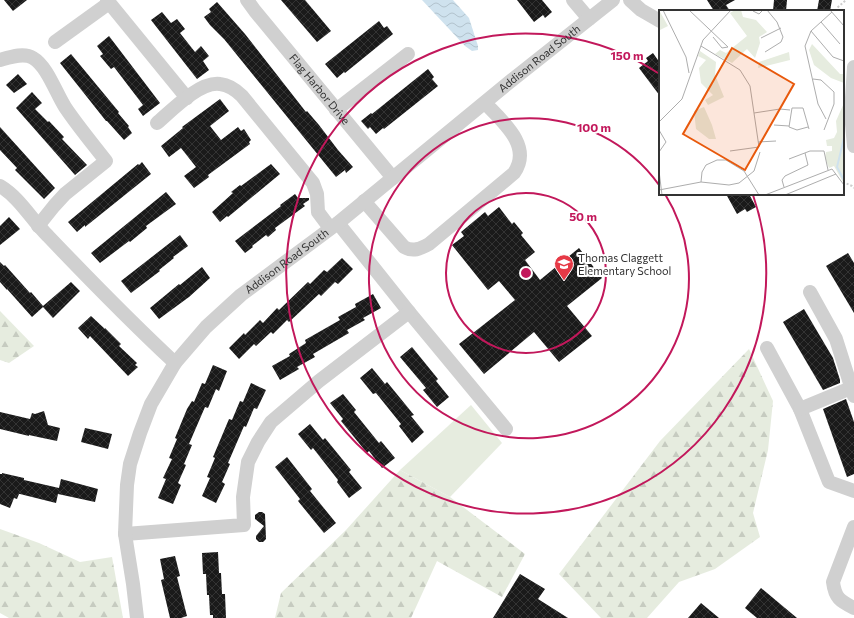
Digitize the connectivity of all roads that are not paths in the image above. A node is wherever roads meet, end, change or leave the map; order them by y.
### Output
1 (247, 0) edge
2 (573, 0) edge
3 (613, 0) edge
4 (630, 0) edge
5 (108, 1) edge
6 (589, 19) junction
7 (659, 20) edge
8 (55, 42) dead end
9 (408, 54) dead end
10 (0, 60) edge
11 (854, 67) edge
12 (187, 98) junction
13 (485, 103) junction
14 (336, 110) junction
15 (157, 123) dead end
16 (854, 146) edge
17 (393, 178) junction
18 (0, 186) edge
19 (364, 201) junction
20 (38, 226) junction
21 (334, 226) junction
22 (810, 292) dead end
23 (409, 312) junction
24 (767, 348) dead end
25 (175, 363) junction
26 (853, 392) edge
27 (800, 409) junction
28 (506, 429) dead end
29 (854, 491) edge
30 (854, 527) edge
31 (125, 534) junction
32 (854, 608) edge
33 (137, 618) edge

1 - 14 street, Flag Harbor Drive
2 - 6 street
3 - 6 street, Addison Road South
4 - 7 street
5 - 8 street
5 - 12 street
6 - 13 street, Addison Road South
9 - 14 street
10 - 20 street
11 - 16 street
12 - 15 street
12 - 21 street
13 - 17 street, Addison Road South
13 - 19 street
14 - 17 street, Flag Harbor Drive
17 - 19 street, Addison Road South
18 - 20 street
19 - 21 street, Addison Road South
20 - 25 street
21 - 23 street
21 - 25 street, Addison Road South
22 - 26 street
23 - 28 street
23 - 31 street
24 - 27 street
25 - 31 street, Addison Road South
26 - 27 street
27 - 29 street
30 - 32 street
31 - 33 street, Addison Road South

